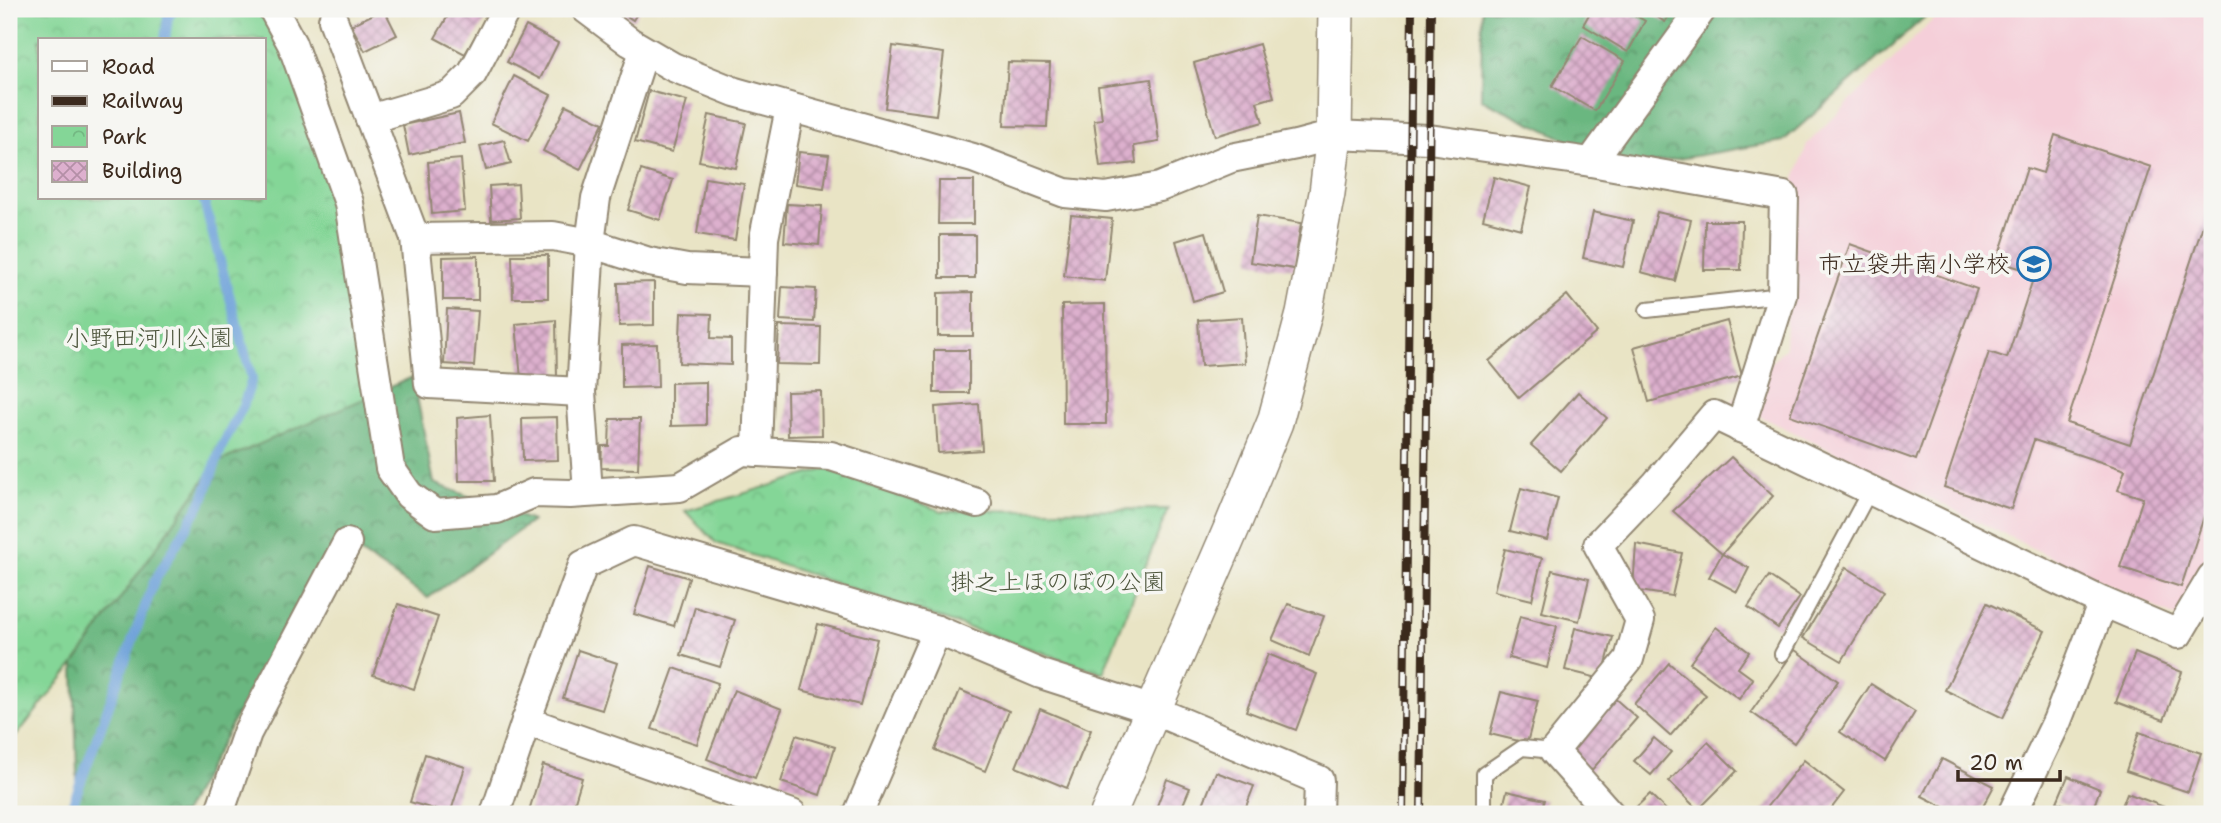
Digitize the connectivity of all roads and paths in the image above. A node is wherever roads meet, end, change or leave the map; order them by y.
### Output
1 (273, 9) edge
2 (506, 9) edge
3 (586, 9) edge
4 (1336, 9) edge
5 (1702, 9) edge
6 (333, 20) dead end
7 (644, 51) junction
8 (790, 108) junction
9 (370, 119) junction
10 (1334, 135) junction
11 (1591, 162) junction
12 (415, 238) junction
13 (590, 243) junction
14 (763, 272) junction
15 (1782, 295) junction
16 (1647, 310) dead end
17 (581, 392) junction
18 (1740, 428) junction
19 (757, 452) junction
20 (1870, 490) junction
21 (588, 492) junction
22 (977, 503) dead end
23 (347, 542) dead end
24 (2212, 577) edge
25 (2103, 602) junction
26 (937, 630) junction
27 (1782, 654) dead end
28 (1153, 710) junction
29 (526, 721) junction
30 (1554, 751) junction
31 (219, 814) edge
32 (495, 814) edge
33 (792, 814) edge
34 (858, 814) edge
35 (1108, 814) edge
36 (1318, 814) edge
37 (1484, 814) edge
38 (1610, 814) edge
39 (2012, 814) edge

1 - 21 street
2 - 9 street
3 - 7 street
4 - 10 street
5 - 11 street
6 - 9 street
7 - 8 street
7 - 13 street
8 - 10 street
8 - 14 street
9 - 12 street
10 - 11 street
10 - 28 street
11 - 15 street
12 - 13 street
12 - 17 street
13 - 14 street
13 - 17 street
14 - 19 street
15 - 16 lane
15 - 18 street
17 - 21 street
18 - 20 street
18 - 30 street
19 - 21 street
19 - 22 street
20 - 25 street
20 - 27 lane
23 - 31 street
24 - 25 street
25 - 39 street
26 - 28 street
26 - 29 street
26 - 34 street
28 - 35 street
28 - 36 street
29 - 32 street
29 - 33 street
30 - 37 lane
30 - 38 street

